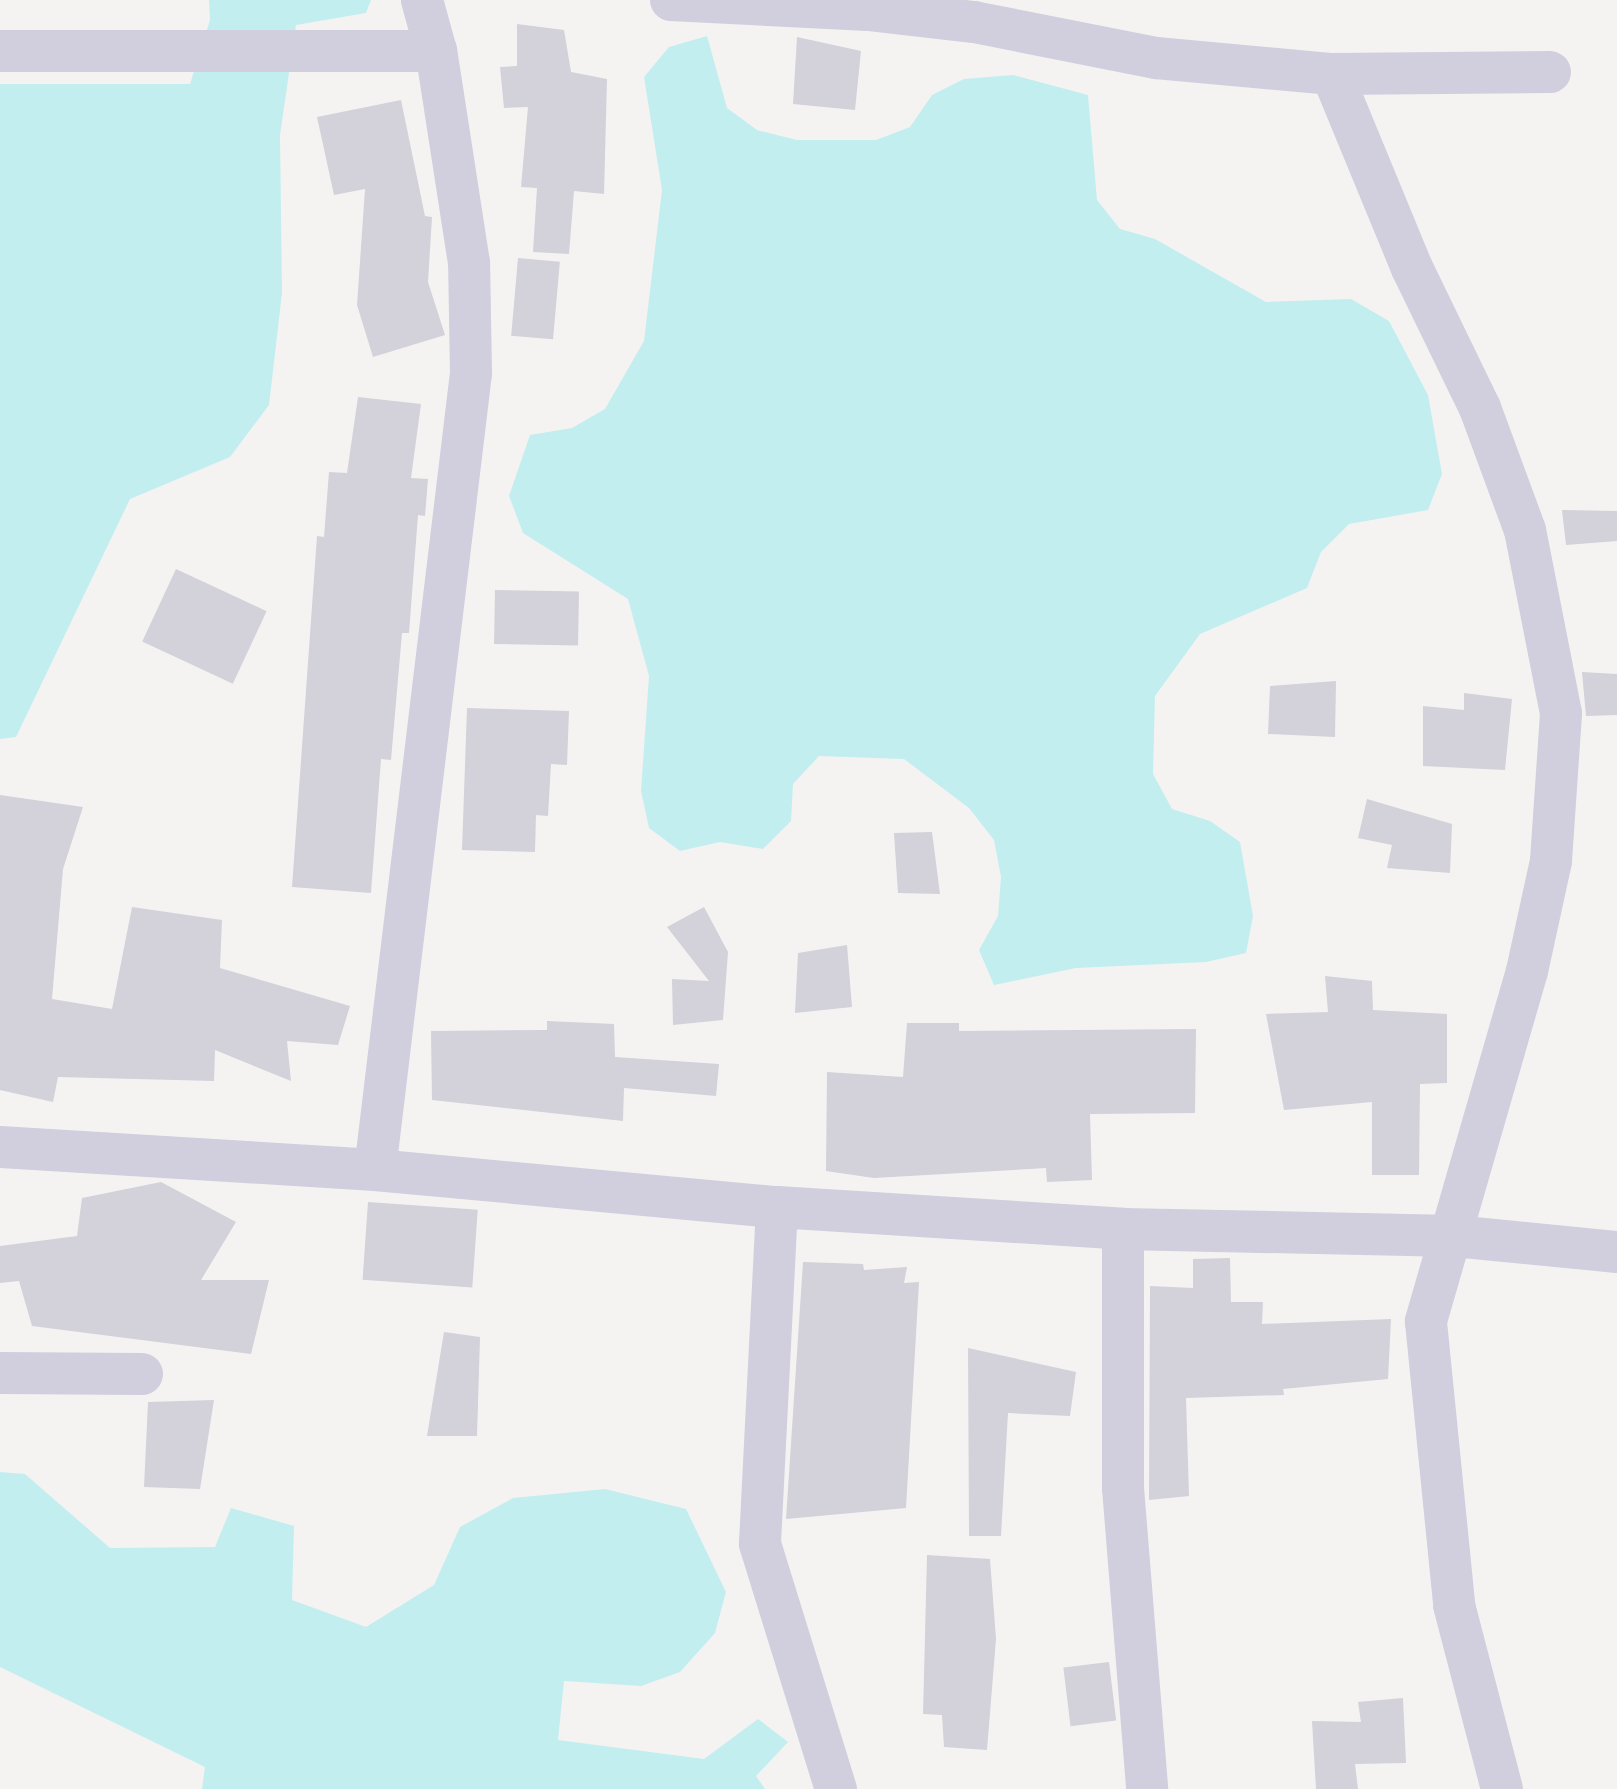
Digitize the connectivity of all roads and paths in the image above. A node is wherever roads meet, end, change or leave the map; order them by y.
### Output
1 (422, 0) edge
2 (682, 2) edge
3 (869, 5) edge
4 (0, 50) edge
5 (436, 51) junction
6 (1550, 72) dead end
7 (1332, 74) junction
8 (0, 1147) edge
9 (375, 1170) junction
10 (777, 1207) junction
11 (1123, 1229) junction
12 (1454, 1236) junction
13 (1617, 1252) edge
14 (0, 1373) edge
15 (142, 1374) dead end
16 (836, 1789) edge
17 (1147, 1789) edge
18 (1502, 1789) edge

1 - 5 street
2 - 3 street
3 - 7 street
4 - 5 street
5 - 9 street
6 - 7 street
7 - 12 street
8 - 9 street
9 - 10 street
10 - 11 street
10 - 16 street
11 - 12 street
11 - 17 street
12 - 13 street
12 - 18 street
14 - 15 street

